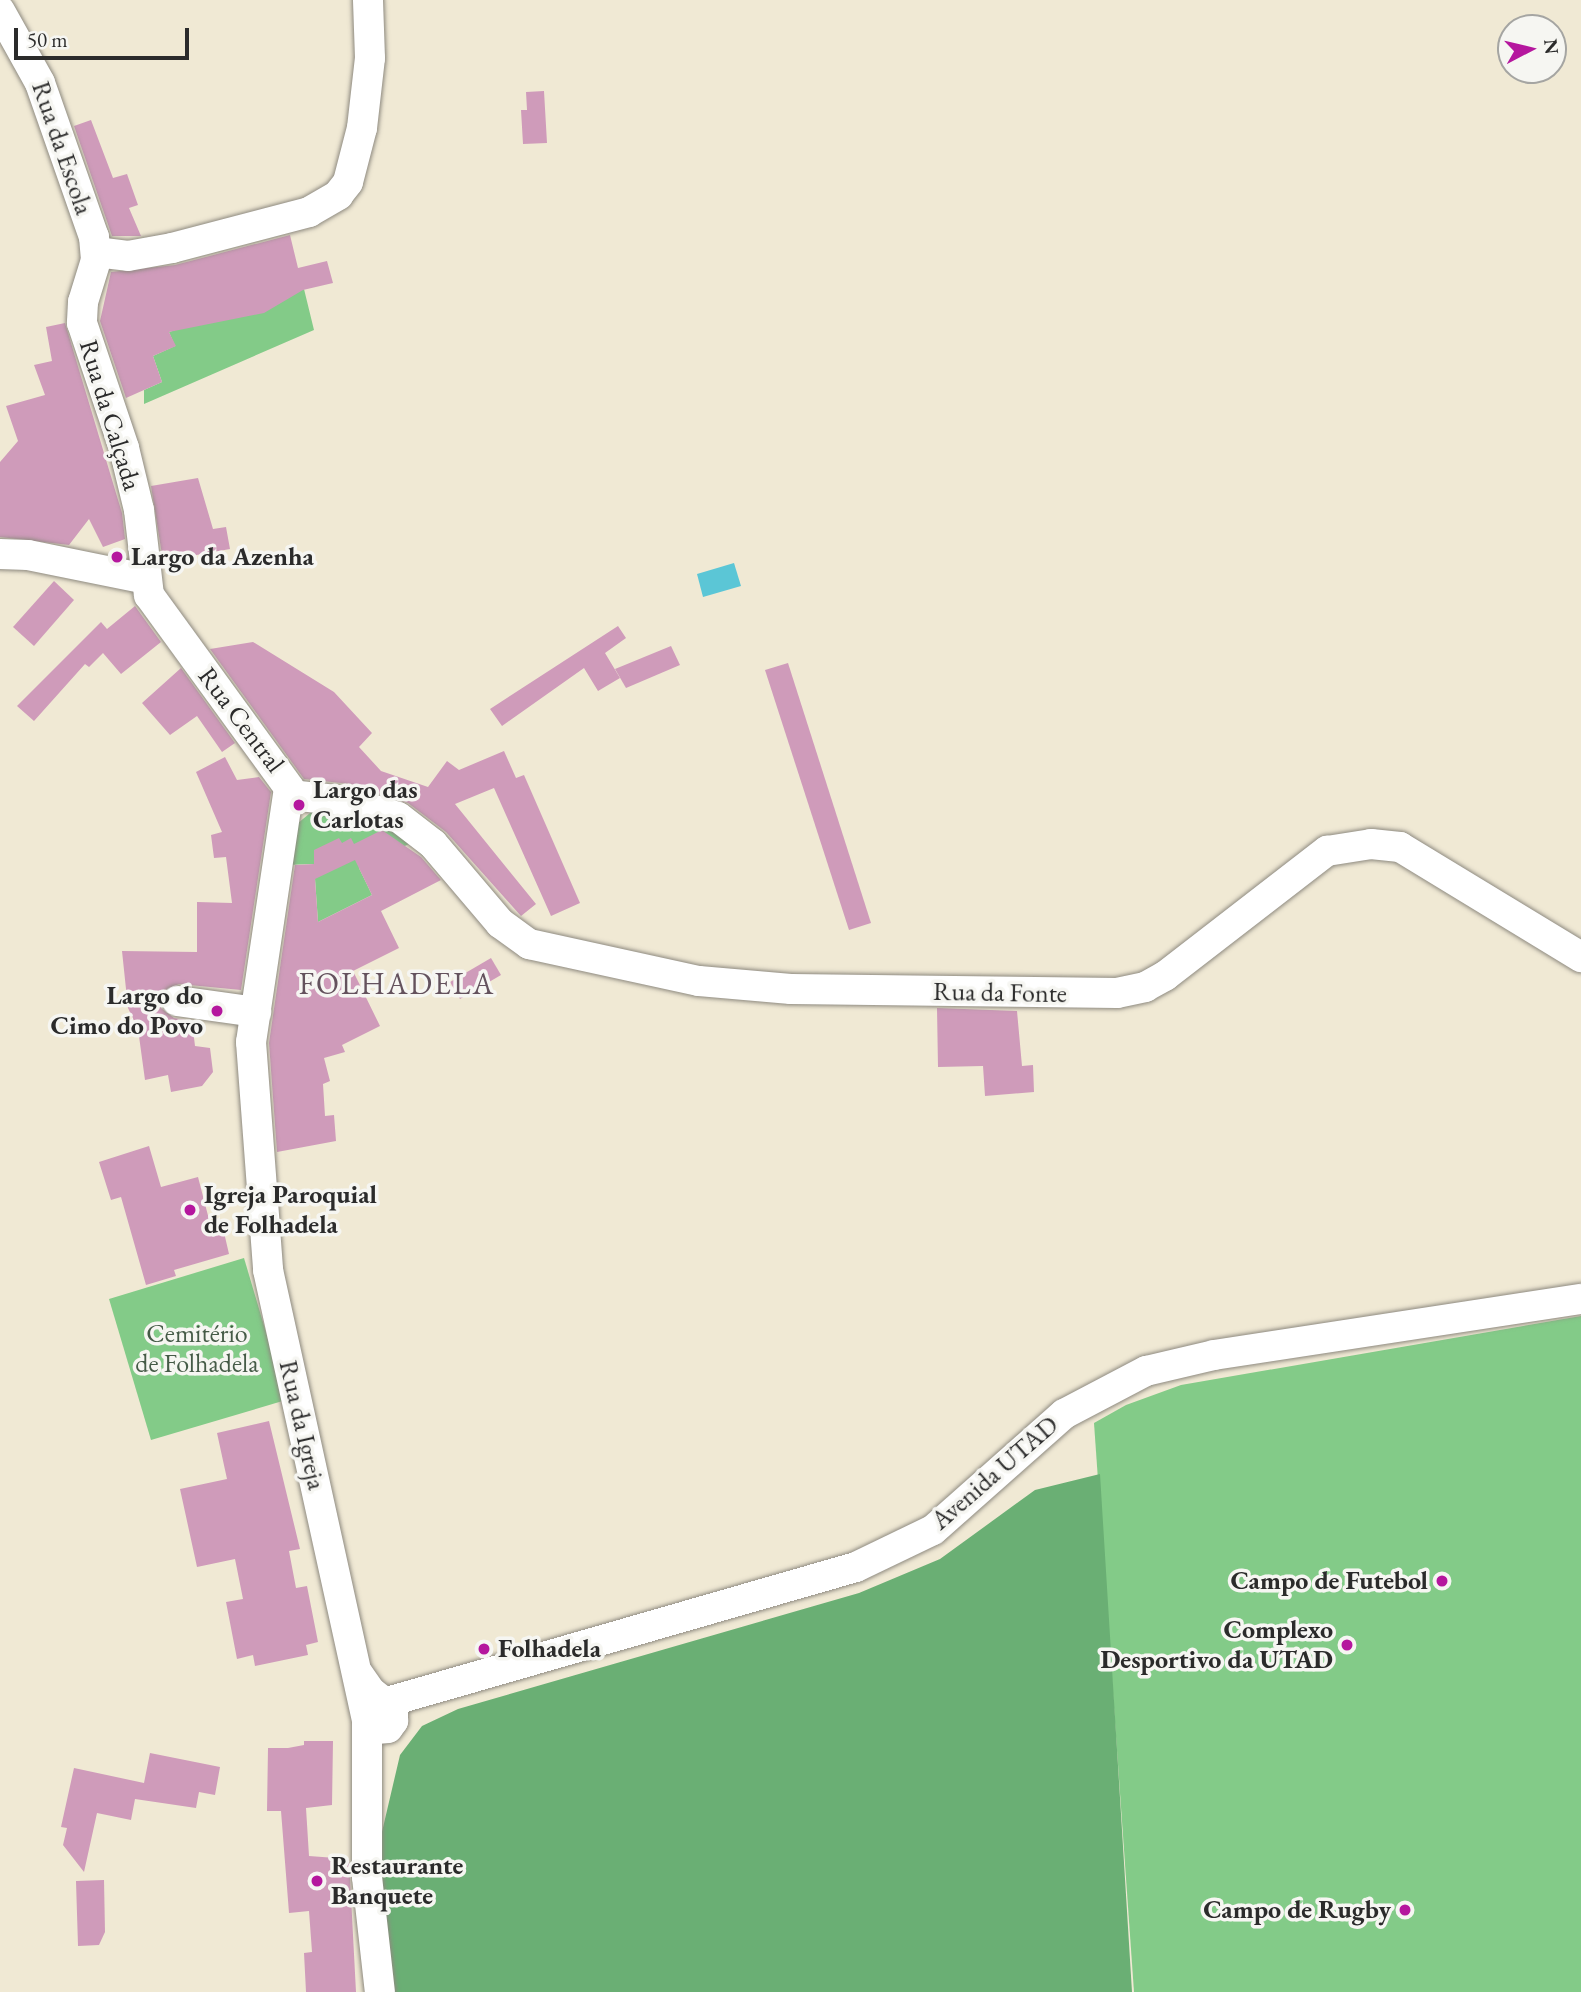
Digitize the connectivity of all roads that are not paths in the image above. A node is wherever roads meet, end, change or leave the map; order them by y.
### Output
1 (368, 0) edge
2 (0, 11) edge
3 (96, 252) junction
4 (2, 553) edge
5 (146, 579) junction
6 (290, 794) junction
7 (1581, 957) edge
8 (177, 1001) dead end
9 (256, 1012) junction
10 (1581, 1299) edge
11 (377, 1715) junction
12 (380, 1992) edge

1 - 3 street
2 - 3 street, Rua da Escola
3 - 5 street, Rua da Calçada
4 - 5 street
5 - 6 street, Rua Central
6 - 7 street, Rua da Fonte
6 - 9 street, Rua Central
8 - 9 street
9 - 11 street, Rua da Igreja
10 - 11 street, Avenida UTAD
11 - 12 street

